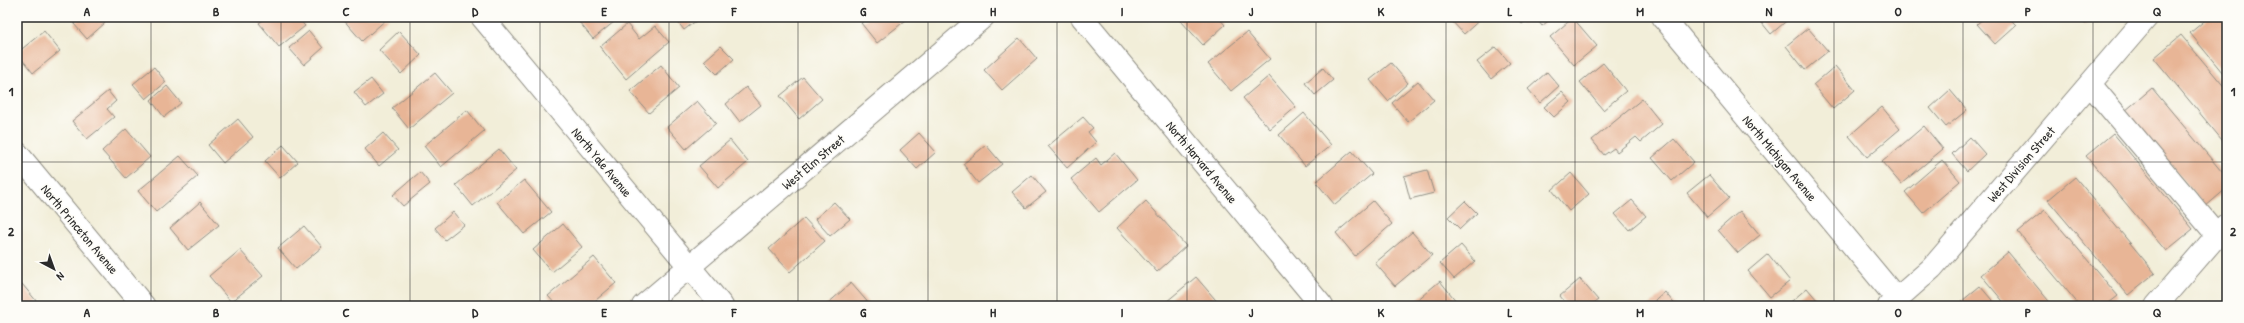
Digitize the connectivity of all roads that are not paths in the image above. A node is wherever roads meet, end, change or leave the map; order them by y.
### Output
1 (482, 17) edge
2 (983, 17) edge
3 (1082, 17) edge
4 (1663, 17) edge
5 (2148, 17) edge
6 (2090, 84) junction
7 (17, 153) edge
8 (2222, 230) edge
9 (690, 267) junction
10 (1893, 303) edge
11 (144, 306) edge
12 (643, 306) edge
13 (722, 306) edge
14 (1322, 306) edge
15 (2156, 306) edge

1 - 9 street, North Yale Avenue
2 - 9 street, West Elm Street
3 - 14 street, North Harvard Avenue
4 - 10 street, North Michigan Avenue
5 - 6 street, West Division Street
6 - 8 street
6 - 10 street, West Division Street
7 - 11 street, North Princeton Avenue
8 - 15 street
9 - 12 street, West Elm Street
9 - 13 street, North Yale Avenue

